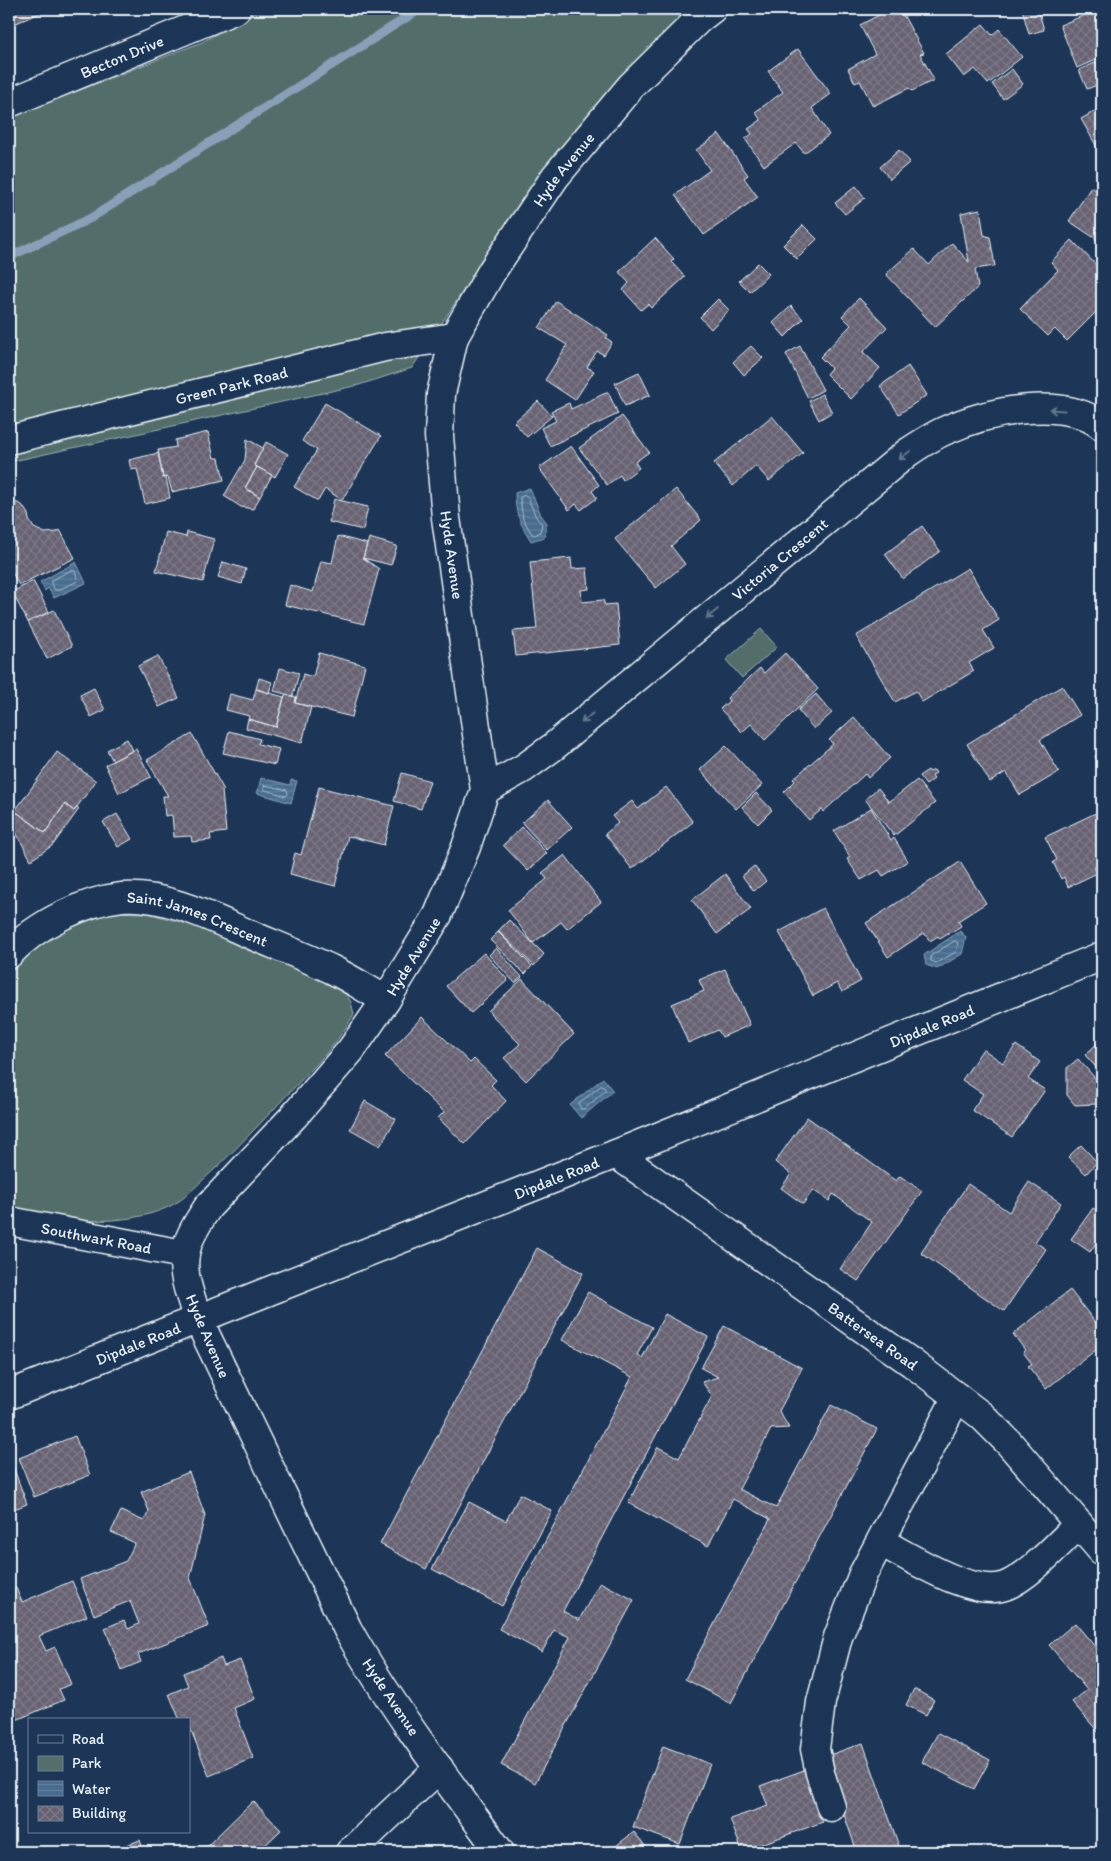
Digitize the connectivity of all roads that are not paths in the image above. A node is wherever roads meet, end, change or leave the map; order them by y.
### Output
1 (236, 9) edge
2 (712, 9) edge
3 (9, 103) edge
4 (454, 338) junction
5 (1102, 426) edge
6 (9, 440) edge
7 (485, 790) junction
8 (9, 954) edge
9 (1102, 956) edge
10 (386, 1000) junction
11 (616, 1154) junction
12 (9, 1222) edge
13 (183, 1254) junction
14 (198, 1319) junction
15 (9, 1396) edge
16 (957, 1397) junction
17 (1079, 1524) junction
18 (881, 1542) junction
19 (1102, 1551) edge
20 (439, 1768) junction
21 (831, 1807) dead end
22 (350, 1852) edge
23 (500, 1852) edge

1 - 3 street, Becton Drive
2 - 4 street, Hyde Avenue
4 - 6 street, Green Park Road
4 - 7 street, Hyde Avenue
5 -> 7 street, Victoria Crescent
7 - 10 street, Hyde Avenue
8 - 10 street, Saint James Crescent
9 - 11 street, Dipdale Road
10 - 13 street, Hyde Avenue
11 - 14 street, Dipdale Road
11 - 16 street, Battersea Road
12 - 13 street, Southwark Road
13 - 14 street, Hyde Avenue
14 - 15 street, Dipdale Road
14 - 20 street, Hyde Avenue
16 - 17 street, Battersea Road
16 - 18 street
17 - 18 street
17 - 19 street, Battersea Road
18 - 21 street
20 - 22 street
20 - 23 street, Hyde Avenue

